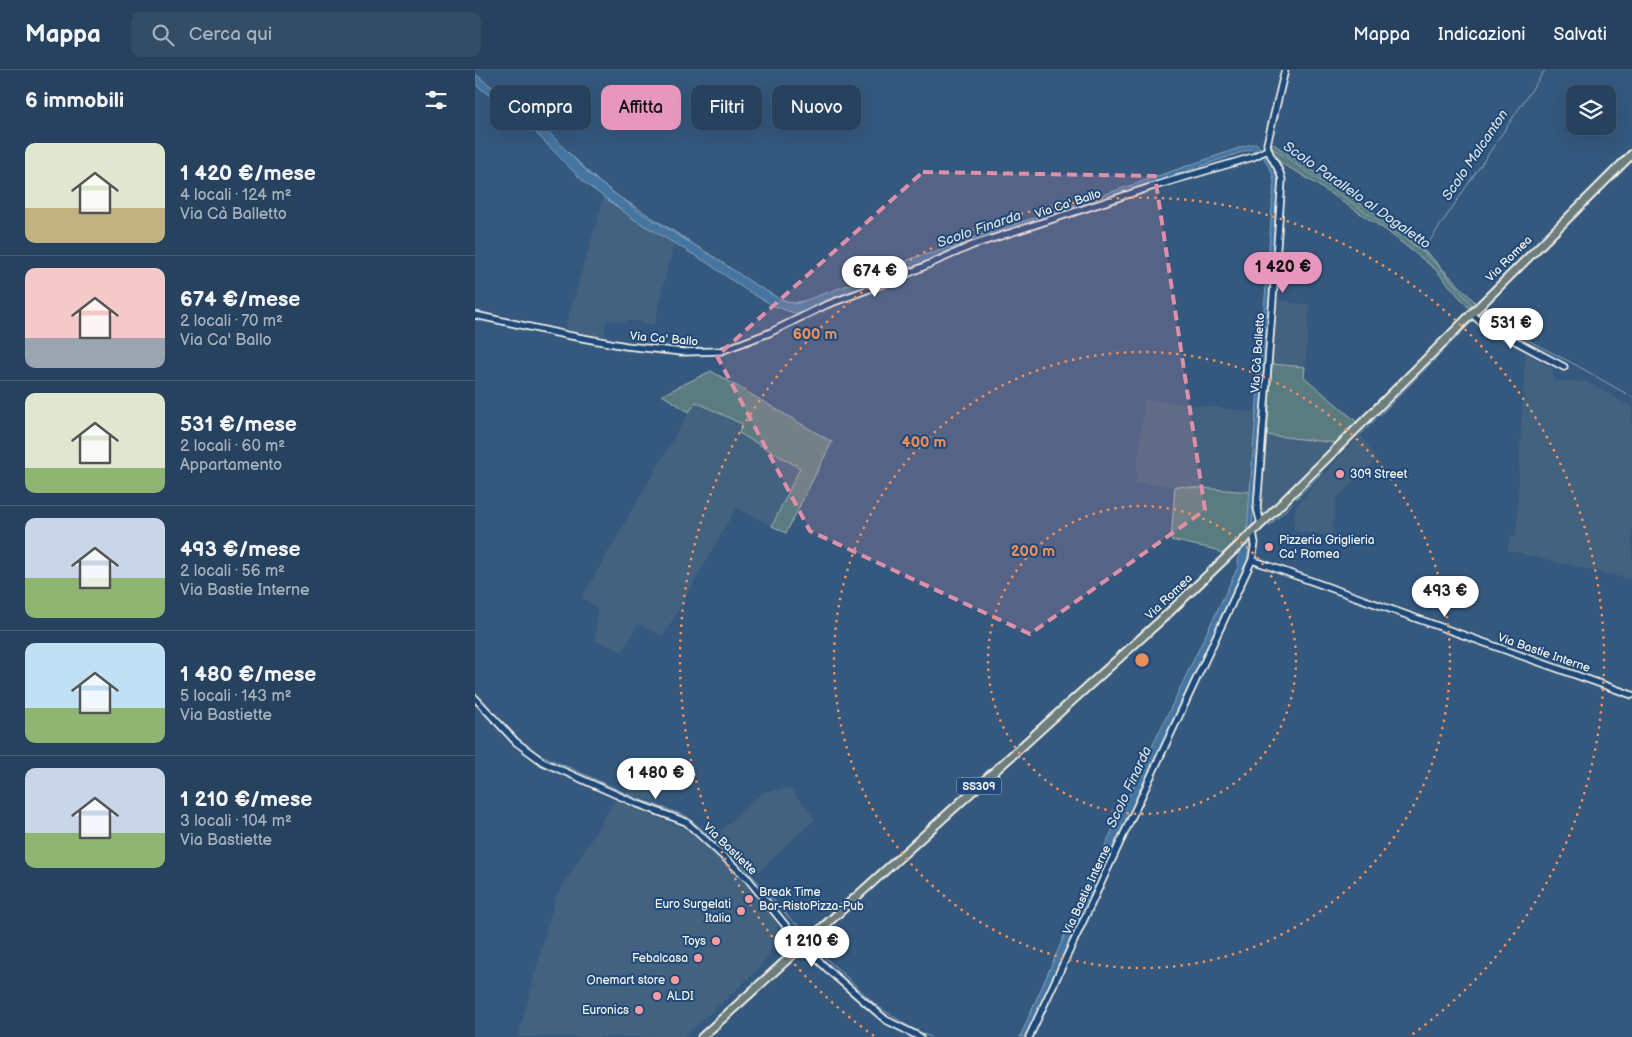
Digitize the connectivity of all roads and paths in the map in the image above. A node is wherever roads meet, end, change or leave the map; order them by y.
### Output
1 (1285, 70) edge
2 (1267, 150) junction
3 (1632, 154) edge
4 (1471, 313) junction
5 (475, 315) edge
6 (1563, 367) dead end
7 (1261, 524) junction
8 (1253, 532) junction
9 (1251, 560) junction
10 (1632, 695) edge
11 (475, 698) edge
12 (803, 945) junction
13 (702, 1037) edge
14 (920, 1037) edge
15 (1029, 1037) edge

1 - 2 street
2 - 5 street, Via Ca' Ballo
2 - 7 street, Via Cà Balletto
3 - 4 main road, Via Romea / SS309
4 - 6 street
4 - 7 main road, Via Romea / SS309
7 - 8 main road, Via Romea / SS309
8 - 9 street, Via Bastie Interne
8 - 12 main road, Via Romea / SS309
9 - 10 street, Via Bastie Interne
9 - 15 street, Via Bastie Interne
11 - 12 street, Via Bastiette
12 - 13 main road, Via Romea / SS309
12 - 14 street, Via Bastiette

